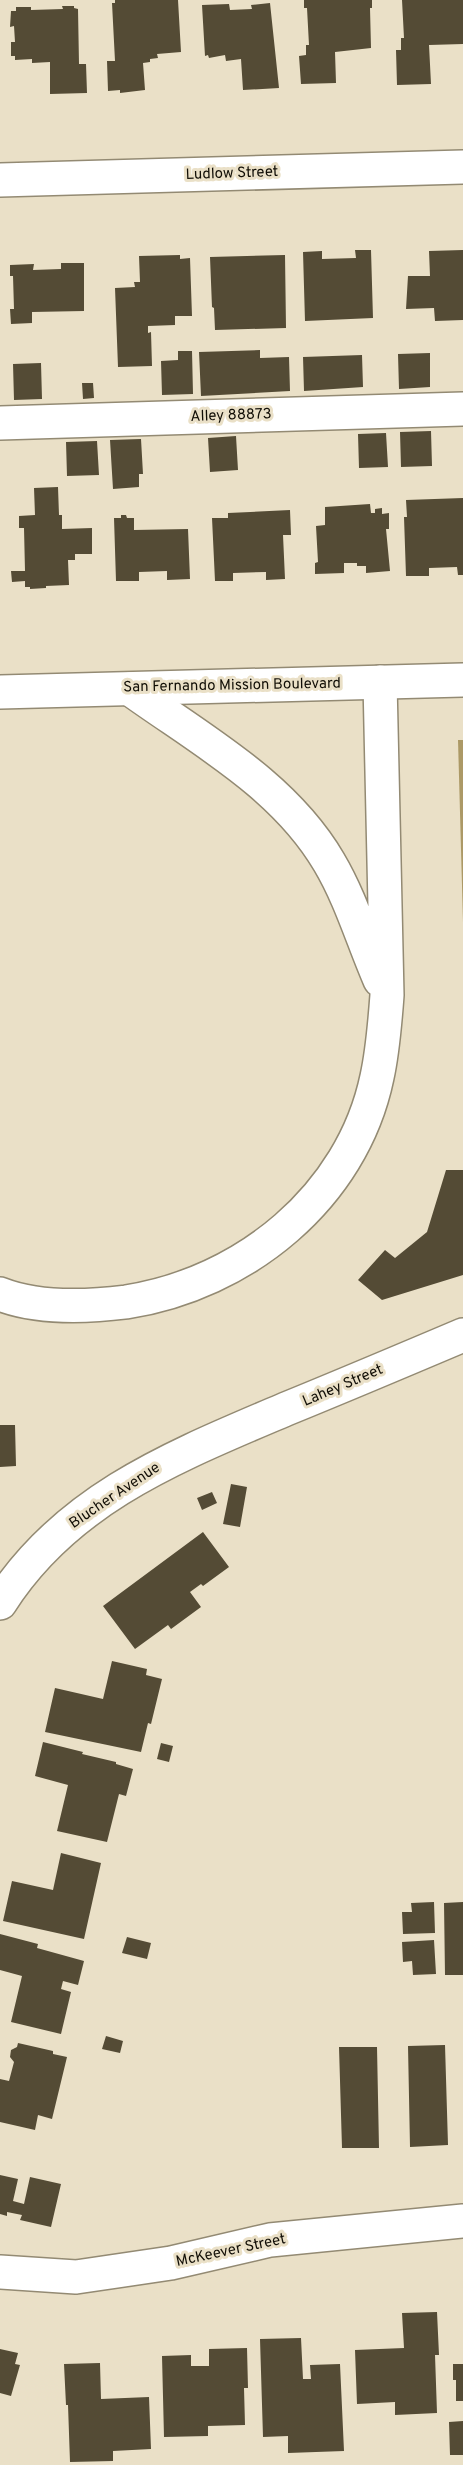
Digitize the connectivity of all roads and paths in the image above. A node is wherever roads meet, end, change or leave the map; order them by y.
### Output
1 (463, 167) edge
2 (0, 180) edge
3 (463, 409) edge
4 (0, 423) edge
5 (463, 680) edge
6 (380, 682) junction
7 (130, 689) junction
8 (0, 692) edge
9 (387, 995) junction
10 (0, 1294) edge
11 (463, 1335) edge
12 (222, 1436) joint
13 (0, 1603) edge
14 (463, 2221) edge
15 (0, 2272) edge

1 - 2 main road, Ludlow Street
3 - 4 main road, Alley 88873
5 - 6 main road, San Fernando Mission Boulevard
6 - 7 main road, San Fernando Mission Boulevard
6 - 9 main road
7 - 8 main road, San Fernando Mission Boulevard
7 - 9 main road
9 - 10 main road
11 - 12 main road, Lahey Street
12 - 13 main road, Blucher Avenue
14 - 15 main road, McKeever Street

